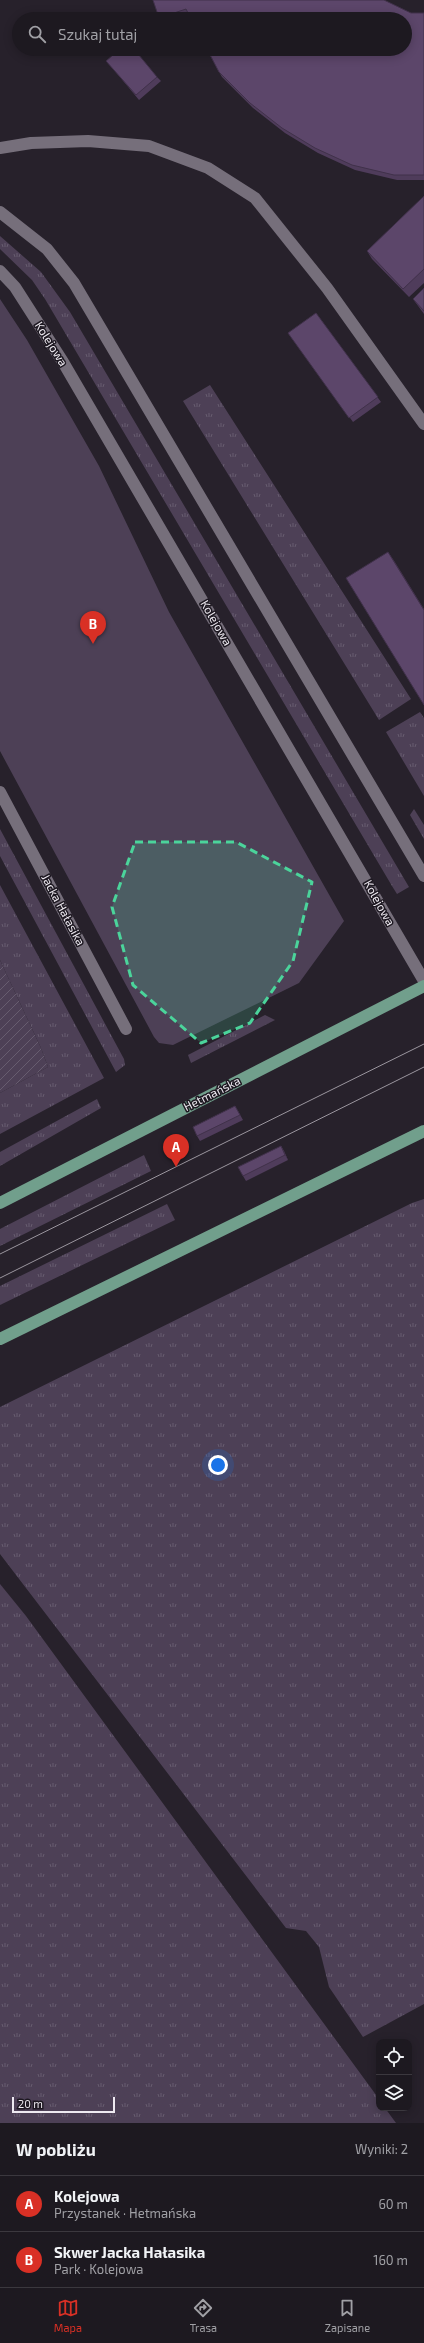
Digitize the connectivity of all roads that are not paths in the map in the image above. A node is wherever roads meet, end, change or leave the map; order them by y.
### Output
1 (0, 148) edge
2 (0, 212) edge
3 (0, 271) edge
4 (424, 424) edge
5 (0, 792) edge
6 (423, 874) edge
7 (424, 981) edge
8 (424, 986) edge
9 (126, 1029) dead end
10 (424, 1131) edge
11 (0, 1203) edge
12 (0, 1339) edge

1 - 4 street
2 - 6 street
3 - 7 street, Kolejowa
5 - 9 street, Jacka Hałasika
8 - 11 main road, Hetmańska
10 - 12 main road

